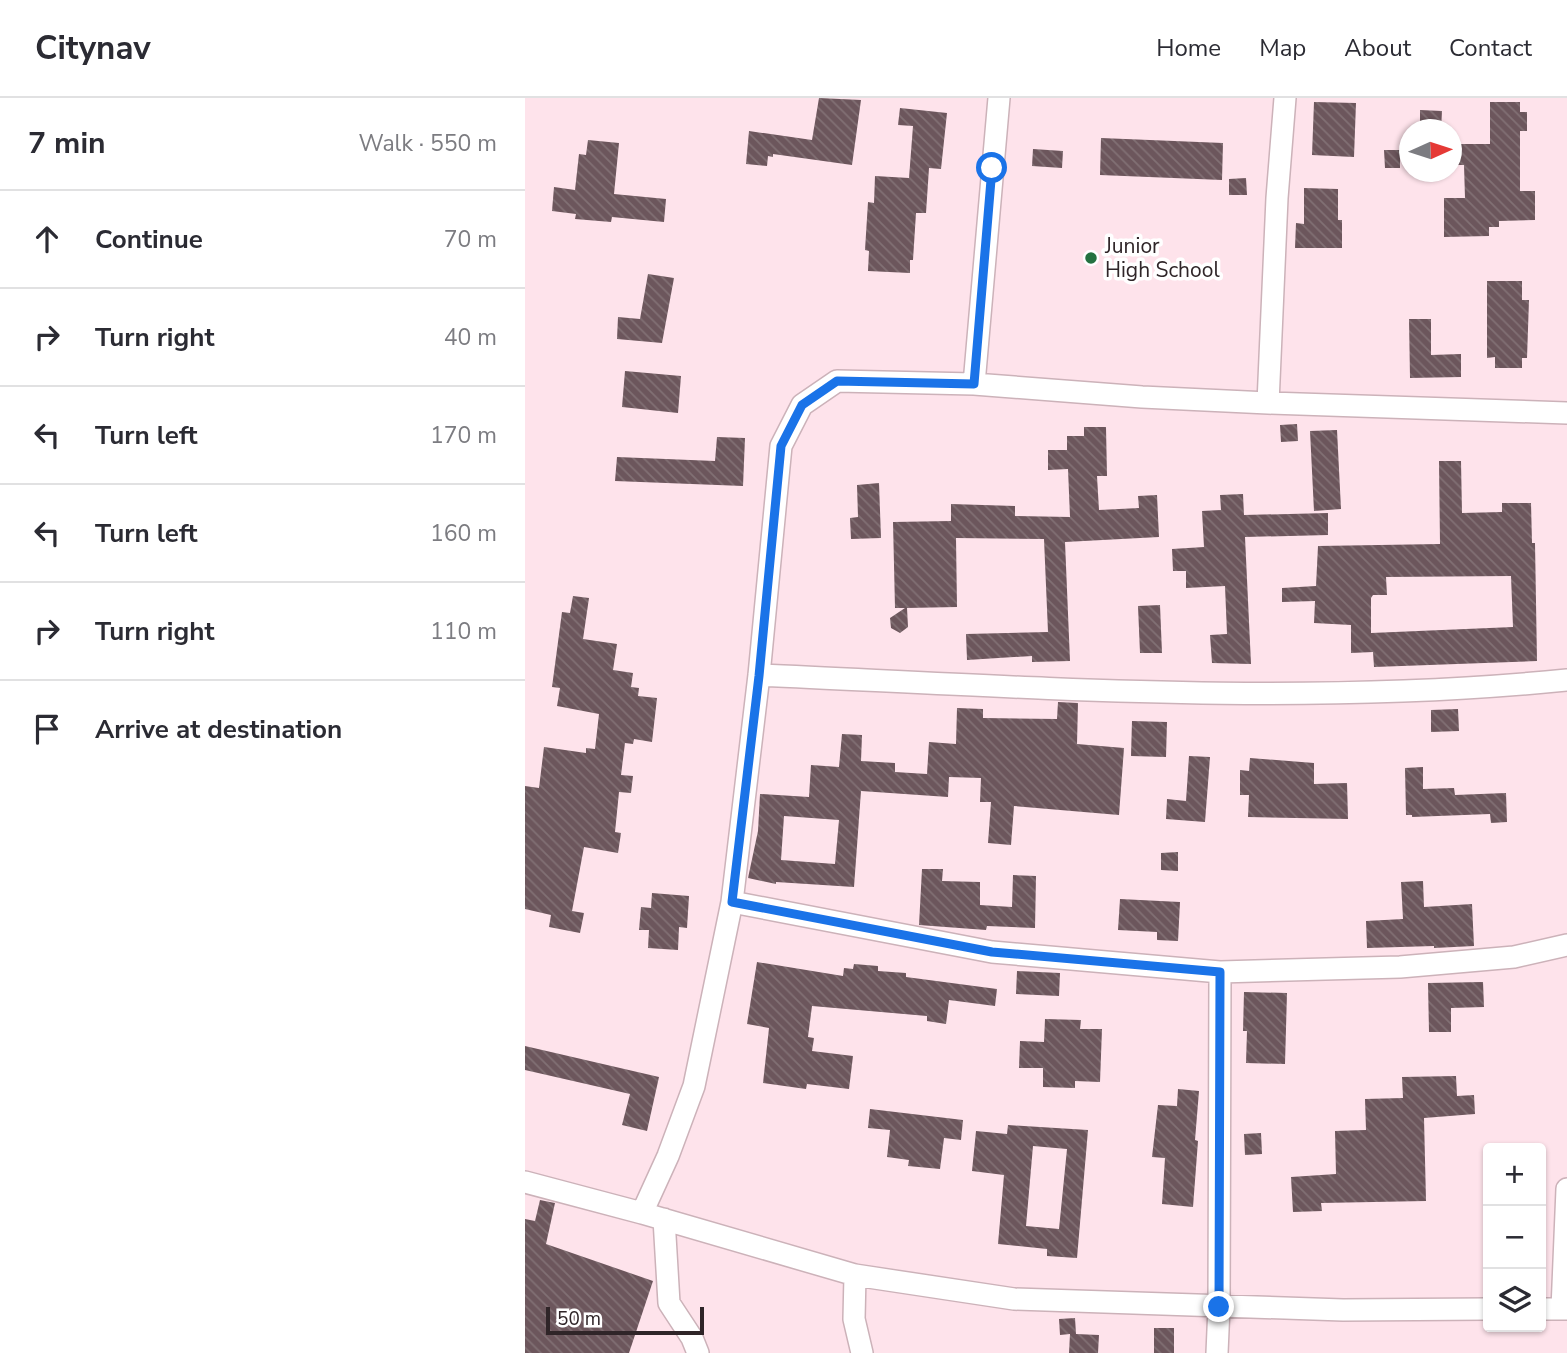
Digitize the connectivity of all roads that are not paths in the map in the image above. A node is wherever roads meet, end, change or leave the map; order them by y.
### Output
1 (999, 98) edge
2 (1285, 98) edge
3 (974, 384) junction
4 (1268, 403) junction
5 (1567, 413) edge
6 (759, 676) junction
7 (1567, 680) edge
8 (732, 902) junction
9 (1567, 945) edge
10 (1220, 972) junction
11 (525, 1182) edge
12 (1567, 1189) edge
13 (642, 1213) junction
14 (664, 1219) junction
15 (855, 1275) junction
16 (1219, 1307) junction
17 (1557, 1309) edge
18 (1483, 1310) edge
19 (698, 1353) edge
20 (862, 1353) edge
21 (1217, 1353) edge

1 - 3 street
2 - 4 street
3 - 4 street
3 - 6 street
4 - 5 street
6 - 7 street
6 - 8 street
8 - 10 street
8 - 13 street
9 - 10 street
10 - 16 street
11 - 13 street
12 - 17 street
13 - 14 street
14 - 15 street
14 - 19 street
15 - 16 street
15 - 20 street
16 - 18 street
16 - 21 street

